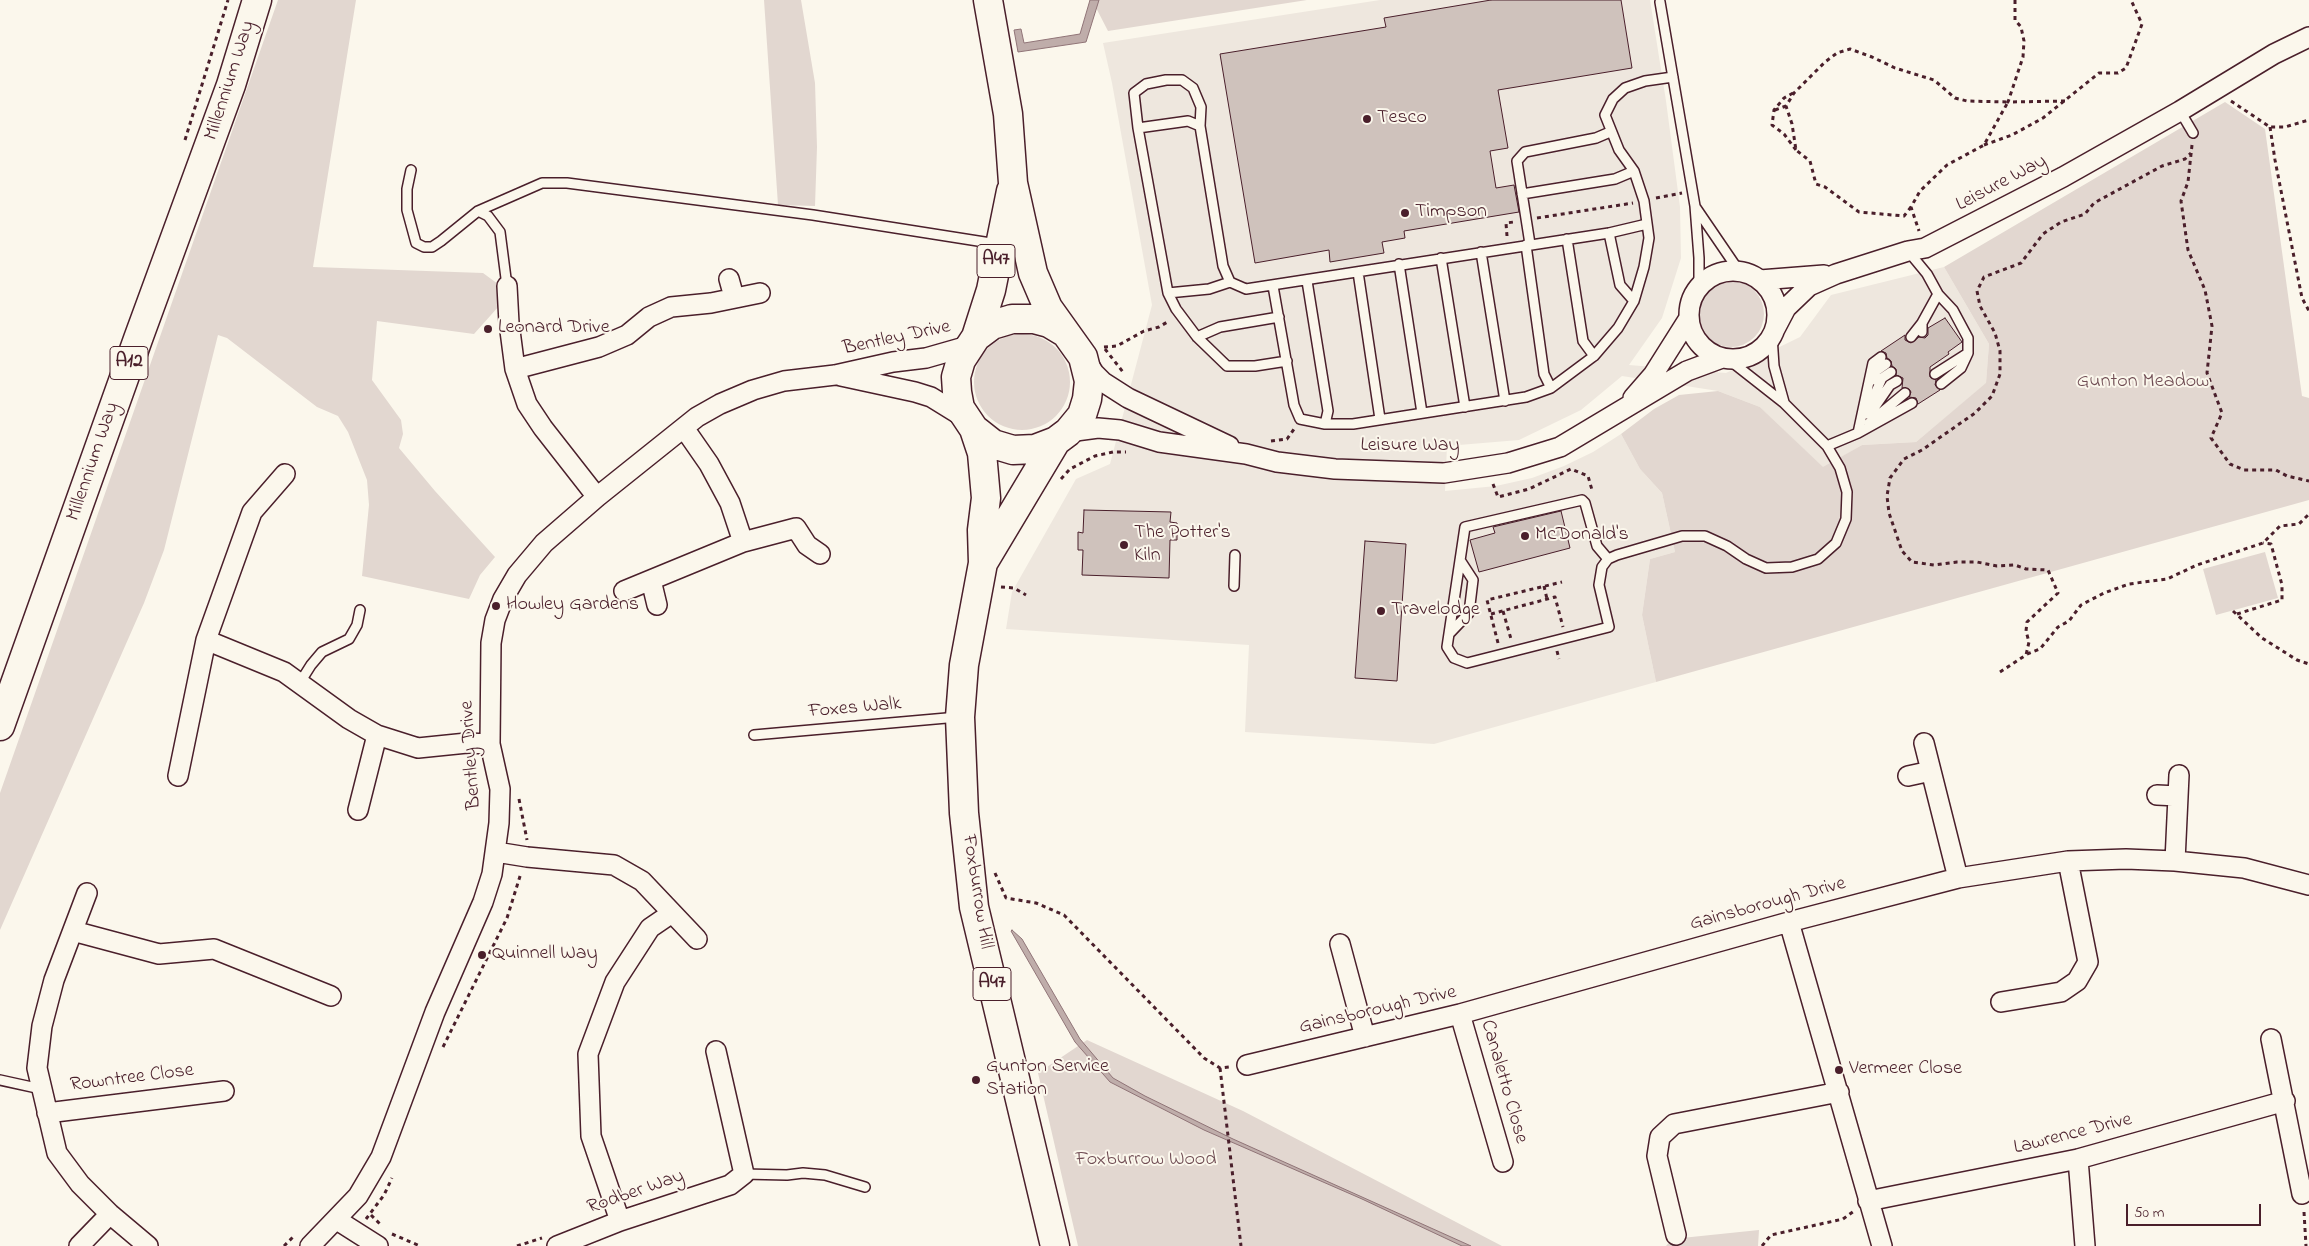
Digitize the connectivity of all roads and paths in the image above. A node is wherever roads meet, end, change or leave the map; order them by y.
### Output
1 (257, 0) edge
2 (988, 0) edge
3 (2015, 0) edge
4 (2131, 0) edge
5 (1660, 2) dead end
6 (2309, 37) edge
7 (1672, 77) junction
8 (2219, 88) junction
9 (1794, 93) junction
10 (2066, 100) junction
11 (2008, 102) junction
12 (1786, 106) junction
13 (1774, 110) junction
14 (2180, 111) junction
15 (2309, 120) edge
16 (1200, 126) junction
17 (2270, 127) junction
18 (1138, 128) junction
19 (1610, 132) junction
20 (2193, 133) dead end
21 (1984, 145) junction
22 (1796, 150) junction
23 (411, 170) dead end
24 (1634, 171) junction
25 (1013, 183) junction
26 (1692, 191) junction
27 (1522, 194) junction
28 (1644, 201) junction
29 (1695, 206) junction
30 (1910, 207) junction
31 (478, 211) junction
32 (1526, 220) junction
33 (1647, 224) junction
34 (1609, 233) junction
35 (1566, 239) junction
36 (1000, 244) junction
37 (1528, 245) junction
38 (1509, 248) junction
39 (1916, 250) junction
40 (1481, 252) junction
41 (1441, 258) junction
42 (1399, 264) junction
43 (1740, 271) junction
44 (1358, 272) junction
45 (1836, 274) junction
46 (1760, 280) junction
47 (1307, 281) junction
48 (1230, 282) junction
49 (507, 286) joint
50 (1273, 286) junction
51 (1699, 287) junction
52 (760, 293) dead end
53 (1168, 293) junction
54 (1938, 294) junction
55 (1634, 301) junction
56 (2309, 311) edge
57 (1180, 314) junction
58 (1279, 317) junction
59 (1689, 318) junction
60 (1064, 332) junction
61 (1774, 332) junction
62 (1197, 337) junction
63 (1911, 337) dead end
64 (972, 342) junction
65 (1096, 348) junction
66 (1968, 353) junction
67 (1594, 356) junction
68 (1725, 358) junction
69 (1287, 361) junction
70 (1939, 361) dead end
71 (1886, 364) dead end
72 (1949, 365) junction
73 (515, 369) junction
74 (1125, 374) dead end
75 (1935, 374) dead end
76 (835, 375) junction
77 (1897, 381) dead end
78 (1941, 384) dead end
79 (1552, 388) junction
80 (1905, 393) dead end
81 (1505, 401) junction
82 (1784, 402) junction
83 (1912, 403) dead end
84 (1464, 407) junction
85 (1622, 410) junction
86 (1422, 413) junction
87 (1300, 419) junction
88 (1380, 419) junction
89 (969, 423) junction
90 (1325, 424) junction
91 (684, 428) junction
92 (1858, 433) junction
93 (1062, 437) junction
94 (1265, 442) dead end
95 (1827, 446) junction
96 (1128, 452) dead end
97 (1246, 454) junction
98 (286, 474) dead end
99 (2309, 481) edge
100 (1058, 484) dead end
101 (597, 497) junction
102 (2309, 514) edge
103 (743, 542) junction
104 (2263, 543) junction
105 (820, 554) dead end
106 (1235, 555) dead end
107 (1460, 560) junction
108 (1608, 560) junction
109 (994, 570) junction
110 (651, 580) junction
111 (1562, 582) dead end
112 (1001, 586) junction
113 (1234, 586) dead end
114 (1544, 586) junction
115 (624, 591) dead end
116 (1000, 595) dead end
117 (1026, 595) dead end
118 (1547, 600) junction
119 (657, 605) dead end
120 (360, 610) dead end
121 (1503, 611) junction
122 (2233, 611) dead end
123 (1491, 614) junction
124 (2237, 614) junction
125 (1558, 630) dead end
126 (1448, 634) junction
127 (206, 640) junction
128 (1520, 640) dead end
129 (1499, 646) dead end
130 (2026, 655) junction
131 (2309, 664) edge
132 (2000, 672) dead end
133 (300, 684) junction
134 (960, 717) junction
135 (0, 726) edge
136 (377, 735) junction
137 (754, 735) dead end
138 (1924, 743) dead end
139 (490, 744) junction
140 (1931, 770) junction
141 (2179, 775) dead end
142 (178, 776) dead end
143 (1908, 776) dead end
144 (2157, 795) dead end
145 (2178, 796) junction
146 (358, 810) dead end
147 (496, 852) junction
148 (527, 857) junction
149 (2175, 861) junction
150 (2068, 862) junction
151 (991, 865) dead end
152 (1958, 878) junction
153 (2309, 884) edge
154 (87, 893) dead end
155 (672, 913) junction
156 (1789, 922) junction
157 (73, 931) junction
158 (697, 940) dead end
159 (1340, 944) dead end
160 (331, 996) dead end
161 (2001, 1002) dead end
162 (1460, 1014) junction
163 (1364, 1037) junction
164 (2271, 1040) dead end
165 (716, 1051) dead end
166 (439, 1056) dead end
167 (1247, 1065) joint
168 (1220, 1068) junction
169 (0, 1080) edge
170 (41, 1089) junction
171 (224, 1091) dead end
172 (1839, 1092) junction
173 (2285, 1101) junction
174 (47, 1113) junction
175 (2078, 1159) junction
176 (1503, 1162) dead end
177 (395, 1171) dead end
178 (737, 1179) junction
179 (865, 1187) dead end
180 (2302, 1194) joint
181 (1868, 1202) junction
182 (110, 1214) junction
183 (337, 1220) junction
184 (620, 1221) junction
185 (383, 1227) dead end
186 (1676, 1235) dead end
187 (384, 1239) edge
188 (79, 1246) edge
189 (148, 1246) edge
190 (310, 1246) edge
191 (420, 1246) edge
192 (557, 1246) edge
193 (1055, 1246) edge
194 (1241, 1246) edge
195 (1762, 1246) edge
196 (1882, 1246) edge
197 (2084, 1246) edge
198 (2306, 1246) edge

1 - 135 highway, Millennium Way / A12
2 - 25 highway, A47
3 - 11 path
4 - 10 path
5 - 7 lane
6 - 8 street, Leisure Way
7 - 19 lane
7 - 26 lane
8 - 14 street, Leisure Way
8 - 17 path
9 - 11 path
9 - 12 path
9 - 13 path
10 - 11 path
10 - 21 path
11 - 21 path
12 - 13 path
12 - 22 path
13 - 22 path
14 - 20 lane
14 - 39 street, Leisure Way
15 - 17 path
16 - 18 lane
16 - 18 lane
16 - 48 lane
17 - 56 path
18 - 53 lane
19 - 24 lane
19 - 27 lane
21 - 30 path
22 - 30 path
23 - 31 lane
24 - 27 lane
24 - 28 lane
25 - 36 highway, A47
25 - 60 highway, A47
26 - 28 path
26 - 29 lane
27 - 32 lane
28 - 32 path
28 - 33 lane
29 - 43 lane
29 - 51 lane
30 - 39 path
31 - 36 lane
31 - 49 lane
32 - 37 lane
32 - 38 path
33 - 34 lane
33 - 55 lane
34 - 35 lane
34 - 55 lane
35 - 37 lane
35 - 67 lane
36 - 64 highway, A47
37 - 38 lane
37 - 79 lane
38 - 40 lane
39 - 45 street, Leisure Way
39 - 54 lane
40 - 41 lane
40 - 81 lane
41 - 42 lane
41 - 84 lane
42 - 44 lane
42 - 86 lane
43 - 46 street, Leisure Way
43 - 51 street
44 - 47 lane
44 - 88 lane
45 - 46 street, Leisure Way
45 - 61 street, Leisure Way
46 - 61 street
47 - 50 lane
47 - 90 lane
48 - 50 lane
48 - 53 lane
49 - 73 street
50 - 58 lane
51 - 59 street, Leisure Way
52 - 73 street
53 - 57 lane
54 - 63 lane
54 - 66 lane
55 - 67 lane
57 - 62 lane
57 - 65 path
58 - 62 lane
58 - 69 lane
59 - 68 street
59 - 85 street, Leisure Way
60 - 64 highway
60 - 65 highway
61 - 68 street, Leisure Way
61 - 82 lane
62 - 69 lane
64 - 76 street, Bentley Drive
64 - 89 highway
65 - 74 path
65 - 93 highway
65 - 97 street, Leisure Way
66 - 72 lane
66 - 78 lane
67 - 79 lane
68 - 82 lane
68 - 85 street, Leisure Way
69 - 87 lane
70 - 72 lane
71 - 92 lane
72 - 75 lane
73 - 101 street
76 - 89 street, Bentley Drive
76 - 91 street, Bentley Drive
77 - 92 lane
79 - 81 lane
80 - 92 lane
81 - 84 lane
82 - 95 lane
83 - 92 lane
84 - 86 lane
85 - 97 street, Leisure Way
86 - 88 lane
87 - 90 lane
87 - 94 path
88 - 90 lane
89 - 93 highway
89 - 109 highway, Foxburrow Hill / A47
91 - 101 street, Bentley Drive
91 - 103 street
92 - 95 lane
93 - 97 street, Leisure Way
93 - 109 highway, Foxburrow Hill / A47
95 - 108 lane
96 - 100 path
98 - 127 street
99 - 130 path
101 - 139 street, Bentley Drive
102 - 104 path
103 - 105 street
103 - 110 street
104 - 124 path
104 - 130 path
106 - 113 lane
107 - 108 lane
107 - 126 lane
107 - 126 lane
108 - 126 lane
109 - 112 path
109 - 134 highway, Foxburrow Hill / A47
110 - 115 street
110 - 119 street
111 - 114 path
112 - 116 path
112 - 117 path
114 - 118 path
114 - 123 path
118 - 121 path
118 - 125 path
120 - 133 lane
121 - 123 path
121 - 128 path
122 - 124 path
123 - 129 path
124 - 131 path
127 - 133 street
127 - 142 street
130 - 132 path
133 - 136 street
134 - 137 lane, Foxes Walk
134 - 193 highway, Foxburrow Hill / A47
136 - 139 street
136 - 146 street
138 - 140 street
139 - 147 street, Bentley Drive
140 - 143 street
140 - 152 street
141 - 145 street
144 - 145 street
145 - 149 street
147 - 148 street
147 - 183 street, Bentley Drive
148 - 155 street
148 - 166 path
149 - 150 street, Gainsborough Drive
149 - 153 street, Gainsborough Drive
150 - 152 street, Gainsborough Drive
150 - 161 street
151 - 168 path
152 - 156 street, Gainsborough Drive
154 - 157 street
155 - 158 street
155 - 184 street
156 - 162 street, Gainsborough Drive
156 - 172 street
157 - 160 street
157 - 170 street
159 - 163 street
162 - 163 street, Gainsborough Drive
162 - 176 street, Canaletto Close
163 - 167 street, Gainsborough Drive
164 - 173 street
165 - 178 street
167 - 168 path
168 - 194 path
169 - 170 lane
170 - 174 street
171 - 174 street, Rowntree Close
172 - 181 street
172 - 186 street
173 - 175 street, Lawrence Drive
173 - 180 street
174 - 182 street
175 - 181 street, Lawrence Drive
175 - 197 street
177 - 185 path
178 - 179 lane
178 - 184 street, Rodber Way
180 - 198 path
181 - 195 path
181 - 196 street
182 - 188 street
182 - 189 street
183 - 187 street
183 - 190 street, Bentley Drive
184 - 192 street, Rodber Way
187 - 191 path

